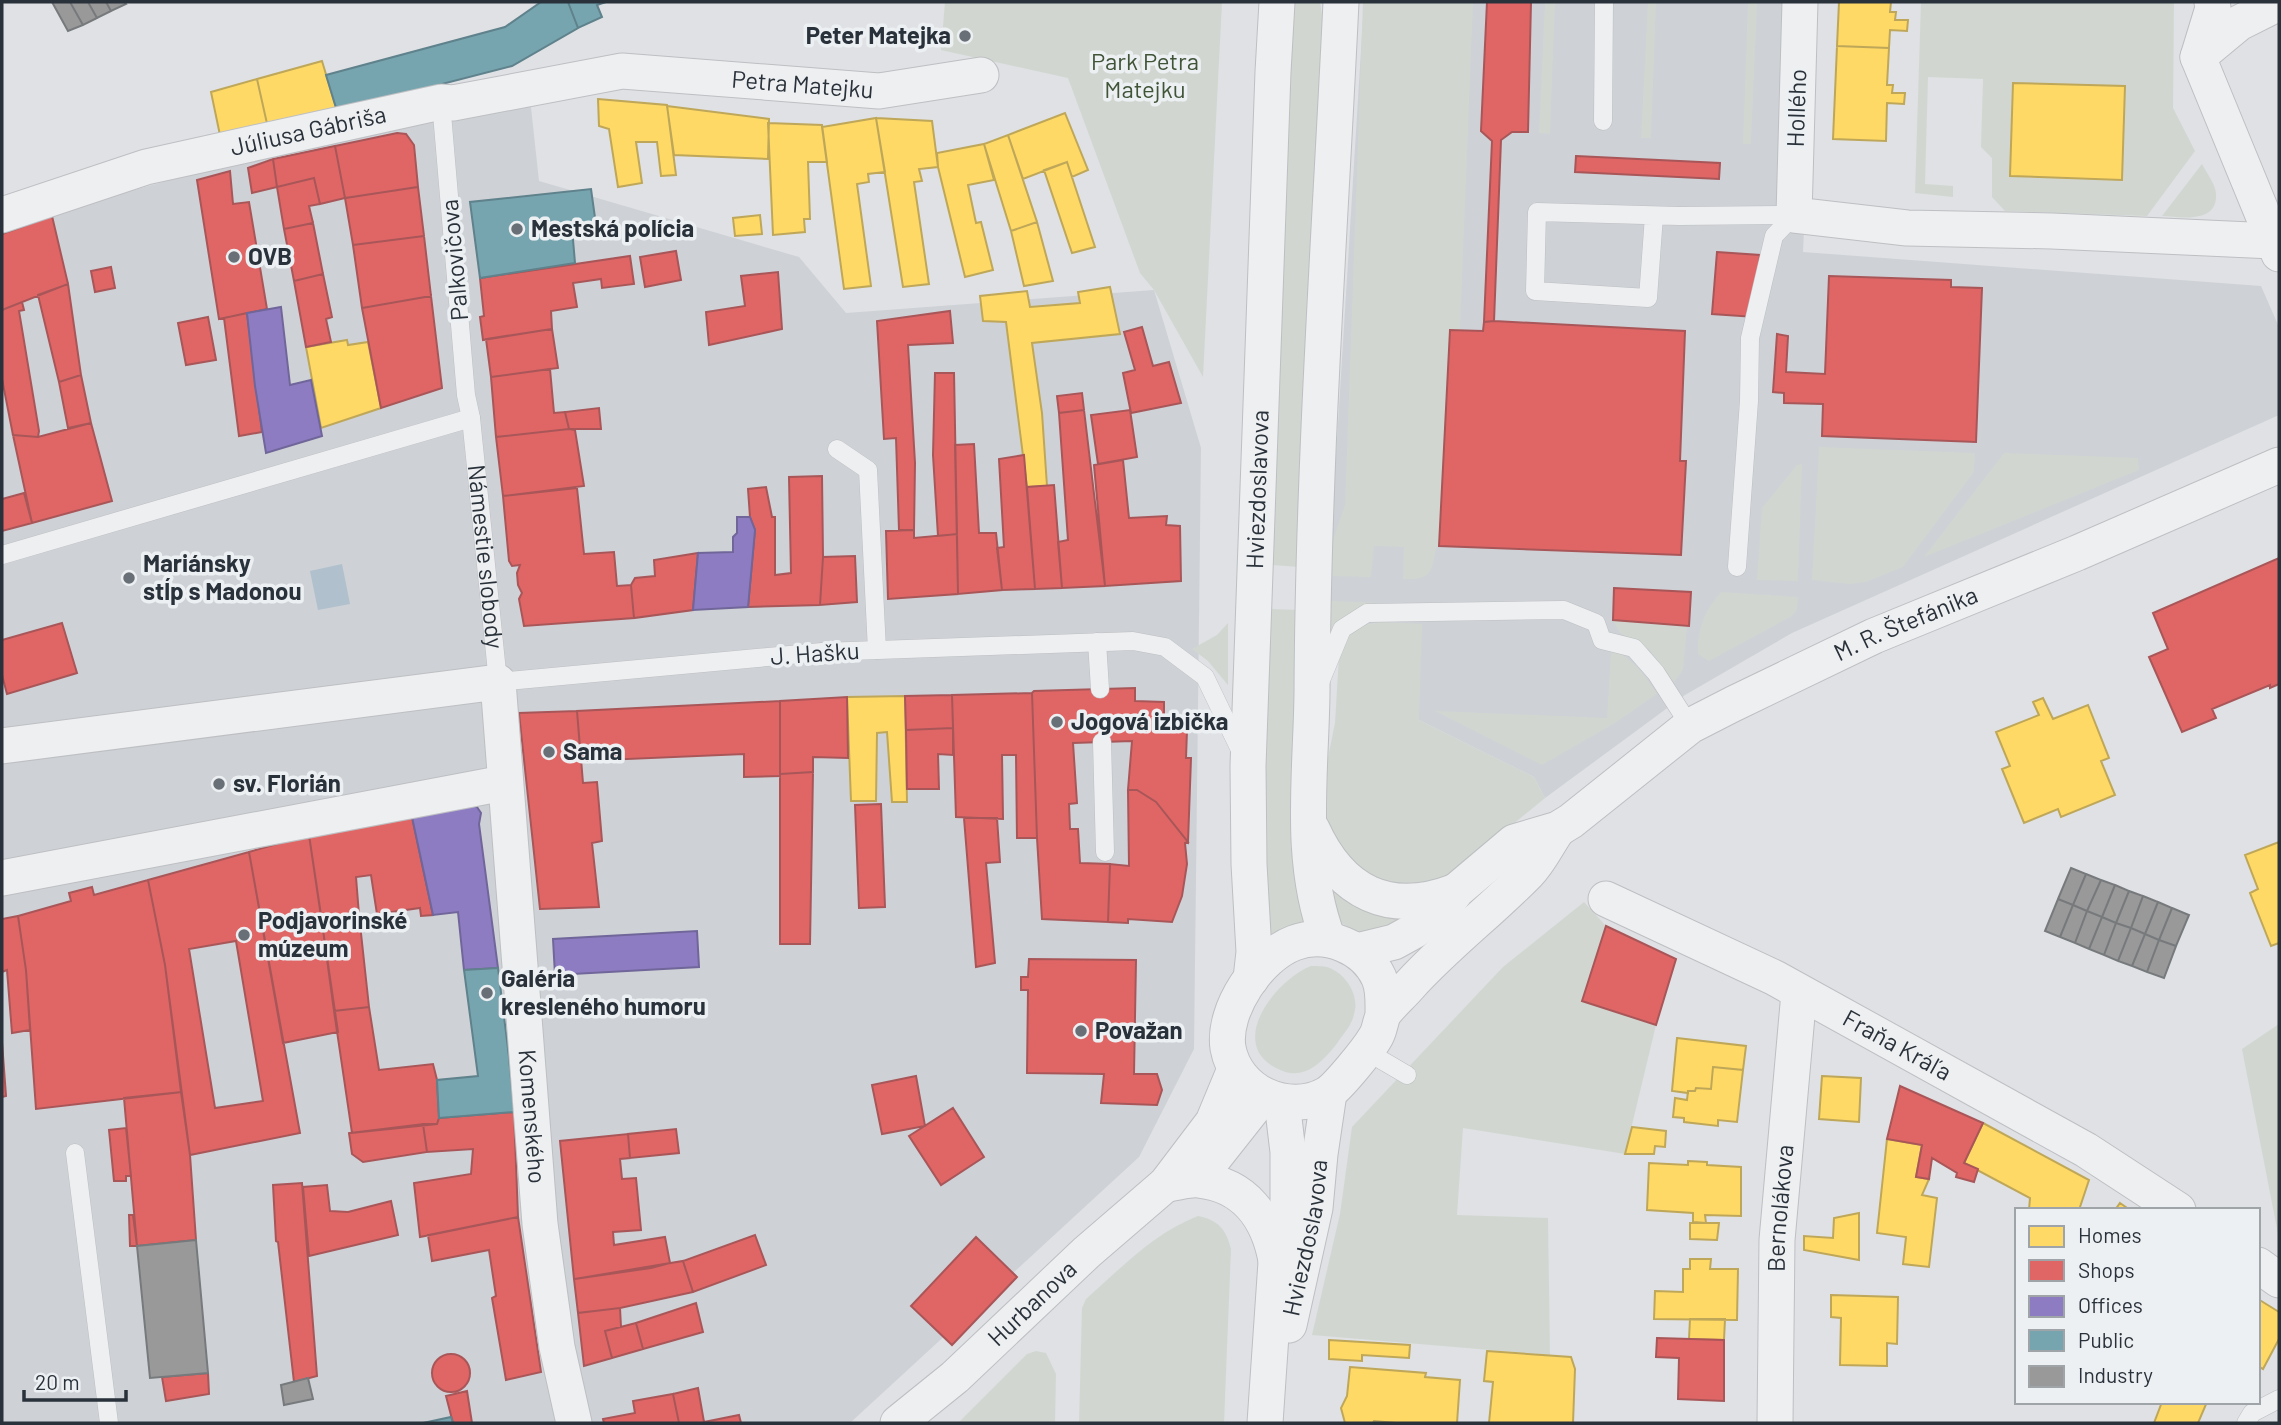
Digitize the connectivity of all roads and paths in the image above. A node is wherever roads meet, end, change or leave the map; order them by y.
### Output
1 (1277, 2) edge
2 (1341, 2) edge
3 (1604, 2) edge
4 (1800, 2) edge
5 (2212, 2) edge
6 (2279, 3) edge
7 (2198, 57) junction
8 (622, 71) joint
9 (981, 75) dead end
10 (441, 102) junction
11 (1602, 121) dead end
12 (2, 215) edge
13 (1794, 215) junction
14 (1654, 216) junction
15 (2276, 248) edge
16 (471, 418) junction
17 (837, 449) dead end
18 (2279, 465) edge
19 (2, 555) edge
20 (1737, 567) dead end
21 (1097, 642) junction
22 (877, 650) junction
23 (498, 682) junction
24 (1100, 689) dead end
25 (1312, 703) junction
26 (1690, 726) junction
27 (1102, 742) dead end
28 (2, 746) edge
29 (1248, 766) junction
30 (511, 794) junction
31 (1309, 823) junction
32 (1558, 829) junction
33 (1105, 852) dead end
34 (2, 878) edge
35 (1456, 891) junction
36 (1606, 899) dead end
37 (1342, 945) junction
38 (1251, 979) junction
39 (1800, 993) junction
40 (1383, 1015) junction
41 (1366, 1051) junction
42 (1235, 1069) junction
43 (1407, 1076) dead end
44 (1329, 1093) junction
45 (1273, 1099) junction
46 (75, 1153) dead end
47 (1182, 1182) junction
48 (2175, 1208) edge
49 (1276, 1262) junction
50 (2260, 1266) edge
51 (2279, 1280) edge
52 (1268, 1378) junction
53 (2279, 1399) edge
54 (109, 1423) edge
55 (574, 1423) edge
56 (898, 1423) edge
57 (1265, 1423) edge
58 (1775, 1423) edge
59 (2246, 1423) edge

1 - 29 street, Hviezdoslavova
2 - 25 street
3 - 11 lane
4 - 13 street, Hollého
5 - 7 street
6 - 7 street
7 - 15 street
8 - 9 street, Petra Matejku
8 - 10 street, Júliusa Gábriša
10 - 12 street, Júliusa Gábriša
10 - 16 lane, Palkovičova
13 - 14 lane
13 - 15 street
13 - 20 lane
14 - 14 lane
16 - 19 lane
16 - 23 lane, Námestie slobody
17 - 22 lane
18 - 26 street, M. R. Štefánika
21 - 22 lane, J. Hašku
21 - 24 lane
21 - 29 lane, J. Hašku
22 - 23 lane, J. Hašku
23 - 28 street, Námestie slobody
23 - 30 street, Komenského
25 - 26 lane
25 - 31 street
26 - 32 street, M. R. Štefánika
27 - 33 lane
29 - 38 street, Hviezdoslavova
30 - 34 street
30 - 55 street, Komenského
31 - 35 street, M. R. Štefánika
31 - 37 street
32 - 35 street, M. R. Štefánika
32 - 40 street, M. R. Štefánika
35 - 37 street, M. R. Štefánika
36 - 39 street, Fraňa Kráľa
37 - 38 street
37 - 40 street
38 - 42 street
39 - 48 street, Fraňa Kráľa
39 - 58 street, Bernolákova
40 - 41 street
41 - 43 lane
41 - 44 street
42 - 45 street
42 - 47 street, Hurbanova
44 - 45 street
44 - 52 street, Hviezdoslavova
45 - 47 street, Hurbanova
45 - 49 street, Hviezdoslavova
46 - 54 lane
47 - 49 street
47 - 56 street, Hurbanova
49 - 52 street, Hviezdoslavova
50 - 51 street
52 - 57 street, Hviezdoslavova
53 - 59 lane

